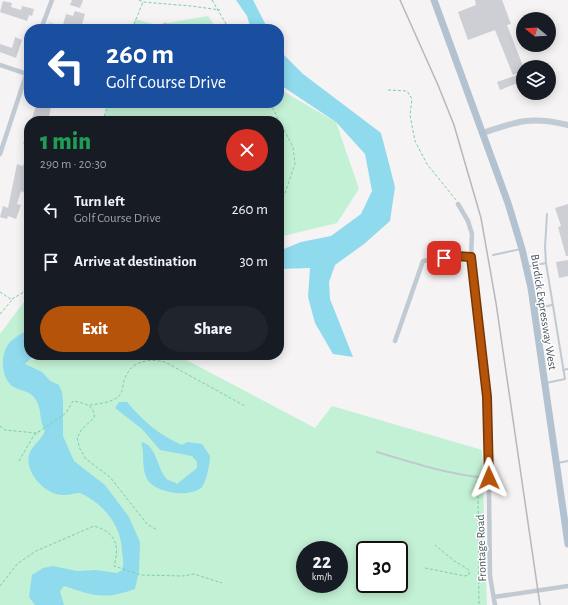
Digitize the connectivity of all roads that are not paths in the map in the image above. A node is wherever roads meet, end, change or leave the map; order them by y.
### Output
1 (50, 0) edge
2 (434, 0) edge
3 (43, 24) edge
4 (0, 65) edge
5 (24, 73) edge
6 (24, 83) edge
7 (568, 125) edge
8 (483, 133) junction
9 (0, 154) edge
10 (458, 204) road end
11 (547, 214) dead end
12 (522, 249) junction
13 (493, 254) dead end
14 (471, 257) junction
15 (546, 263) junction
16 (526, 267) junction
17 (553, 305) junction
18 (534, 309) junction
19 (395, 341) dead end
20 (568, 369) edge
21 (563, 370) junction
22 (544, 383) junction
23 (377, 452) dead end
24 (568, 462) edge
25 (556, 463) junction
26 (489, 478) junction
27 (568, 541) edge
28 (568, 586) edge
29 (494, 597) junction
30 (495, 605) edge

1 - 3 street
2 - 8 main road, Burdick Expressway West
4 - 5 street
6 - 9 street
7 - 8 street
8 - 12 main road, Burdick Expressway West
10 - 14 street, Frontage Road
11 - 15 lane
12 - 13 lane
12 - 16 main road, Burdick Expressway West
14 - 19 street
14 - 26 street, Frontage Road
15 - 16 lane
15 - 17 lane
16 - 18 main road, Burdick Expressway West
17 - 18 lane
17 - 21 lane
18 - 22 main road, Burdick Expressway West
20 - 21 lane
21 - 22 lane
22 - 25 main road, Burdick Expressway West
23 - 26 lane
24 - 25 lane
25 - 27 main road, Burdick Expressway West
26 - 29 street, Frontage Road
28 - 29 street
29 - 30 street, Frontage Road

